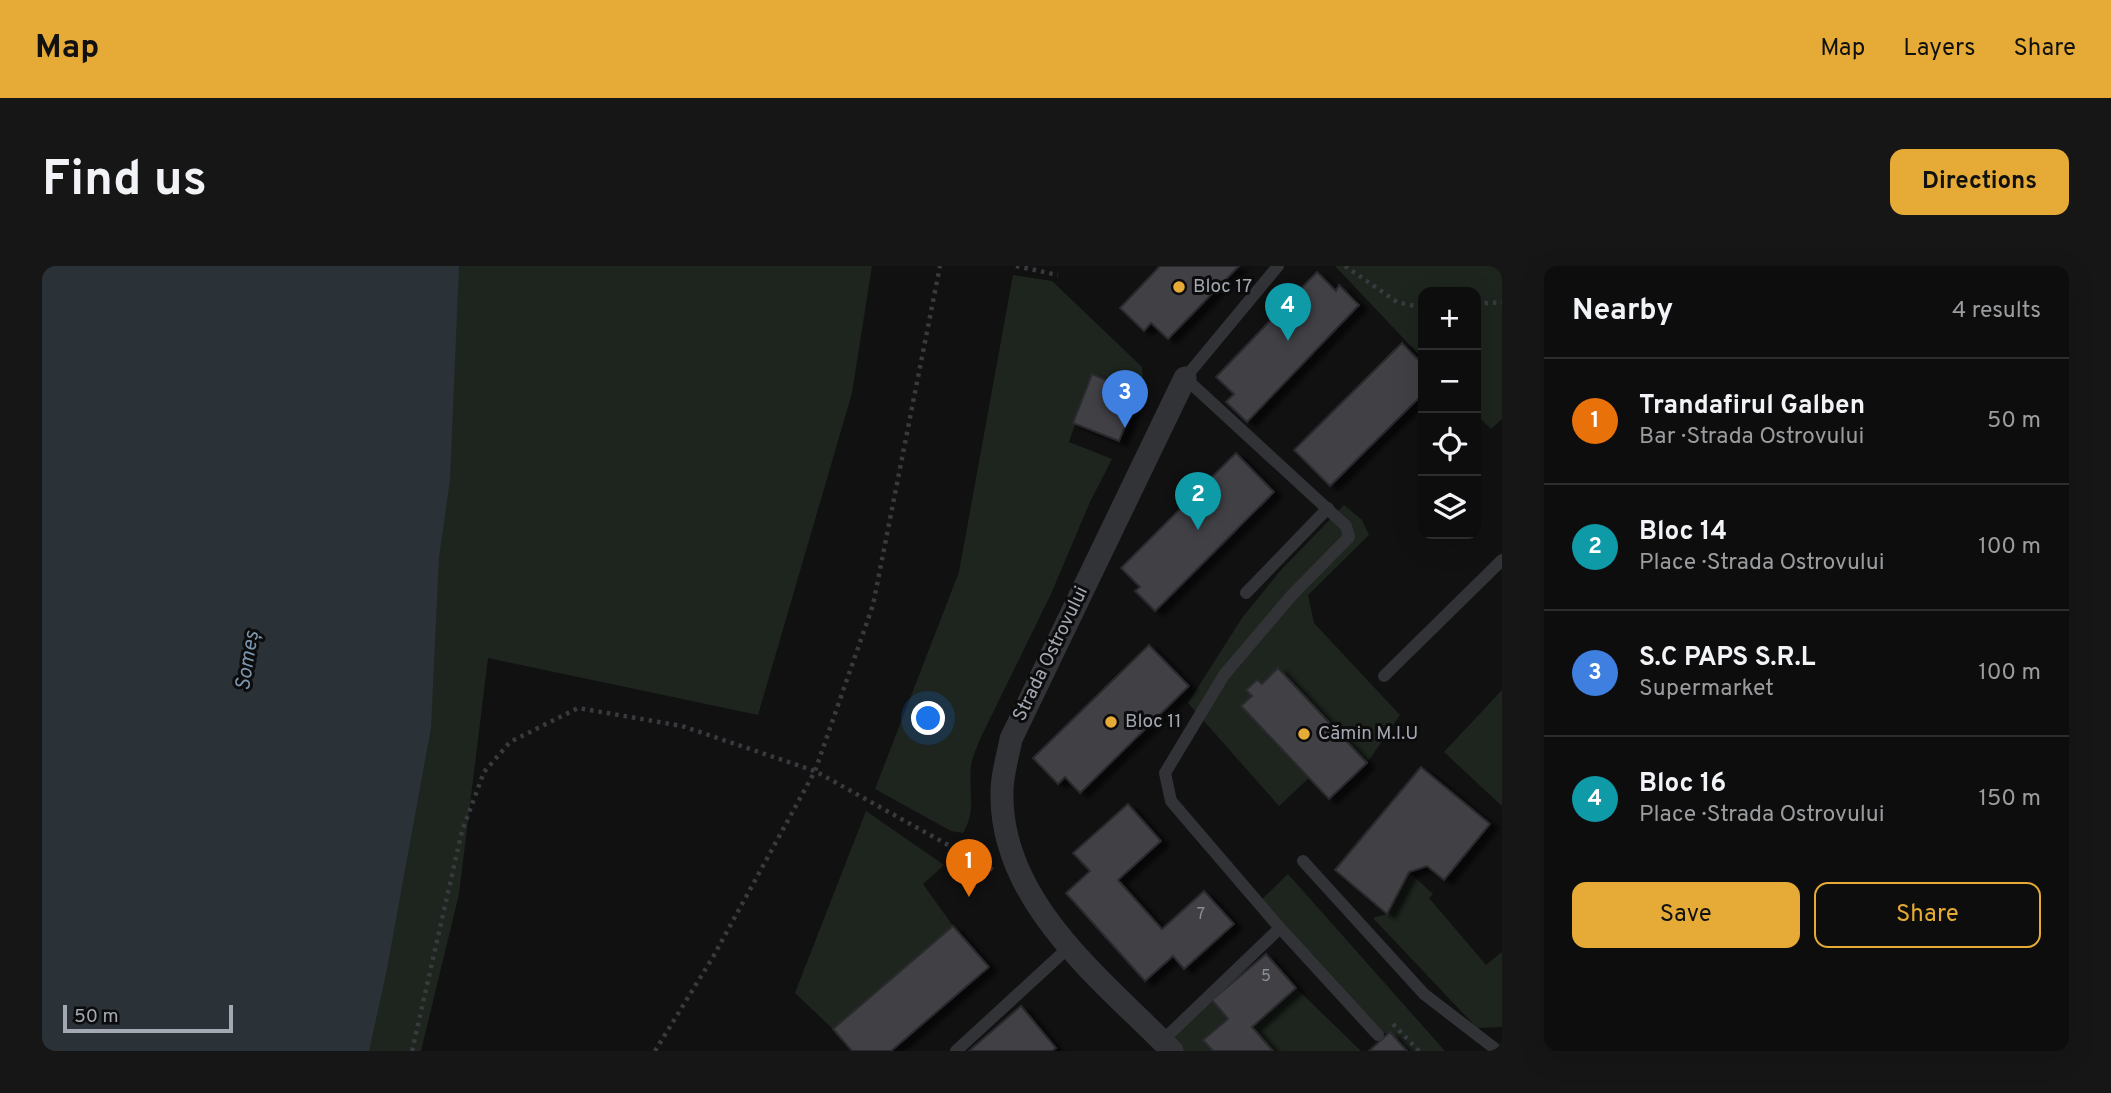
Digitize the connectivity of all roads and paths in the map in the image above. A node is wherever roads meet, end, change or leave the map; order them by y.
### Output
1 (940, 266) edge
2 (1016, 266) edge
3 (1278, 266) edge
4 (1345, 266) edge
5 (1058, 275) dead end
6 (1502, 302) edge
7 (1481, 304) edge
8 (1418, 307) edge
9 (1185, 378) junction
10 (1328, 508) junction
11 (1502, 560) edge
12 (1246, 593) dead end
13 (1384, 676) dead end
14 (815, 771) junction
15 (1303, 861) dead end
16 (1026, 888) junction
17 (1280, 928) junction
18 (1068, 948) junction
19 (1378, 1035) joint
20 (1167, 1046) edge
21 (412, 1051) edge
22 (654, 1051) edge
23 (956, 1051) edge
24 (1419, 1051) edge
25 (1498, 1051) edge

1 - 14 path
2 - 5 path
3 - 9 lane, Strada Ostrovului
4 - 8 path
6 - 7 path
9 - 10 lane
9 - 16 street, Strada Ostrovului
10 - 12 lane
10 - 17 lane
11 - 13 lane
14 - 16 path
14 - 21 path
14 - 22 path
15 - 25 lane
16 - 18 street, Strada Ostrovului
17 - 19 lane
17 - 20 lane, Strada Ostrovului
18 - 20 street, Strada Ostrovului
18 - 23 lane
19 - 24 path

